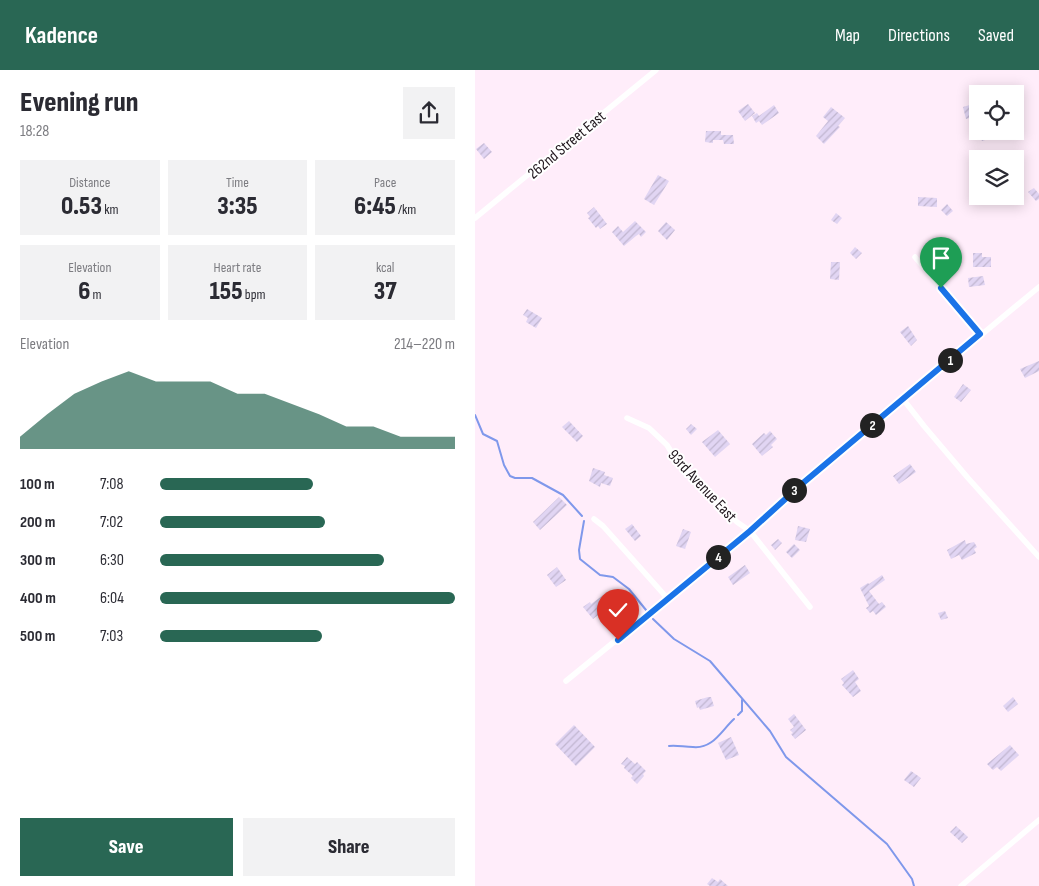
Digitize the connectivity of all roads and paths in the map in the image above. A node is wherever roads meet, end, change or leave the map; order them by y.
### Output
1 (656, 70) edge
2 (475, 218) edge
3 (915, 257) dead end
4 (1039, 287) edge
5 (980, 334) junction
6 (903, 399) junction
7 (627, 418) dead end
8 (594, 519) dead end
9 (750, 531) junction
10 (1039, 557) edge
11 (668, 599) junction
12 (811, 607) dead end
13 (566, 681) dead end
14 (1039, 820) edge
15 (961, 886) edge

1 - 2 street, 262nd Street East
3 - 5 street
4 - 5 street
5 - 6 street
6 - 9 street
6 - 10 street
7 - 9 street, 93rd Avenue East
8 - 11 street
9 - 11 street
9 - 12 street, 93rd Avenue East
11 - 13 street
14 - 15 street

